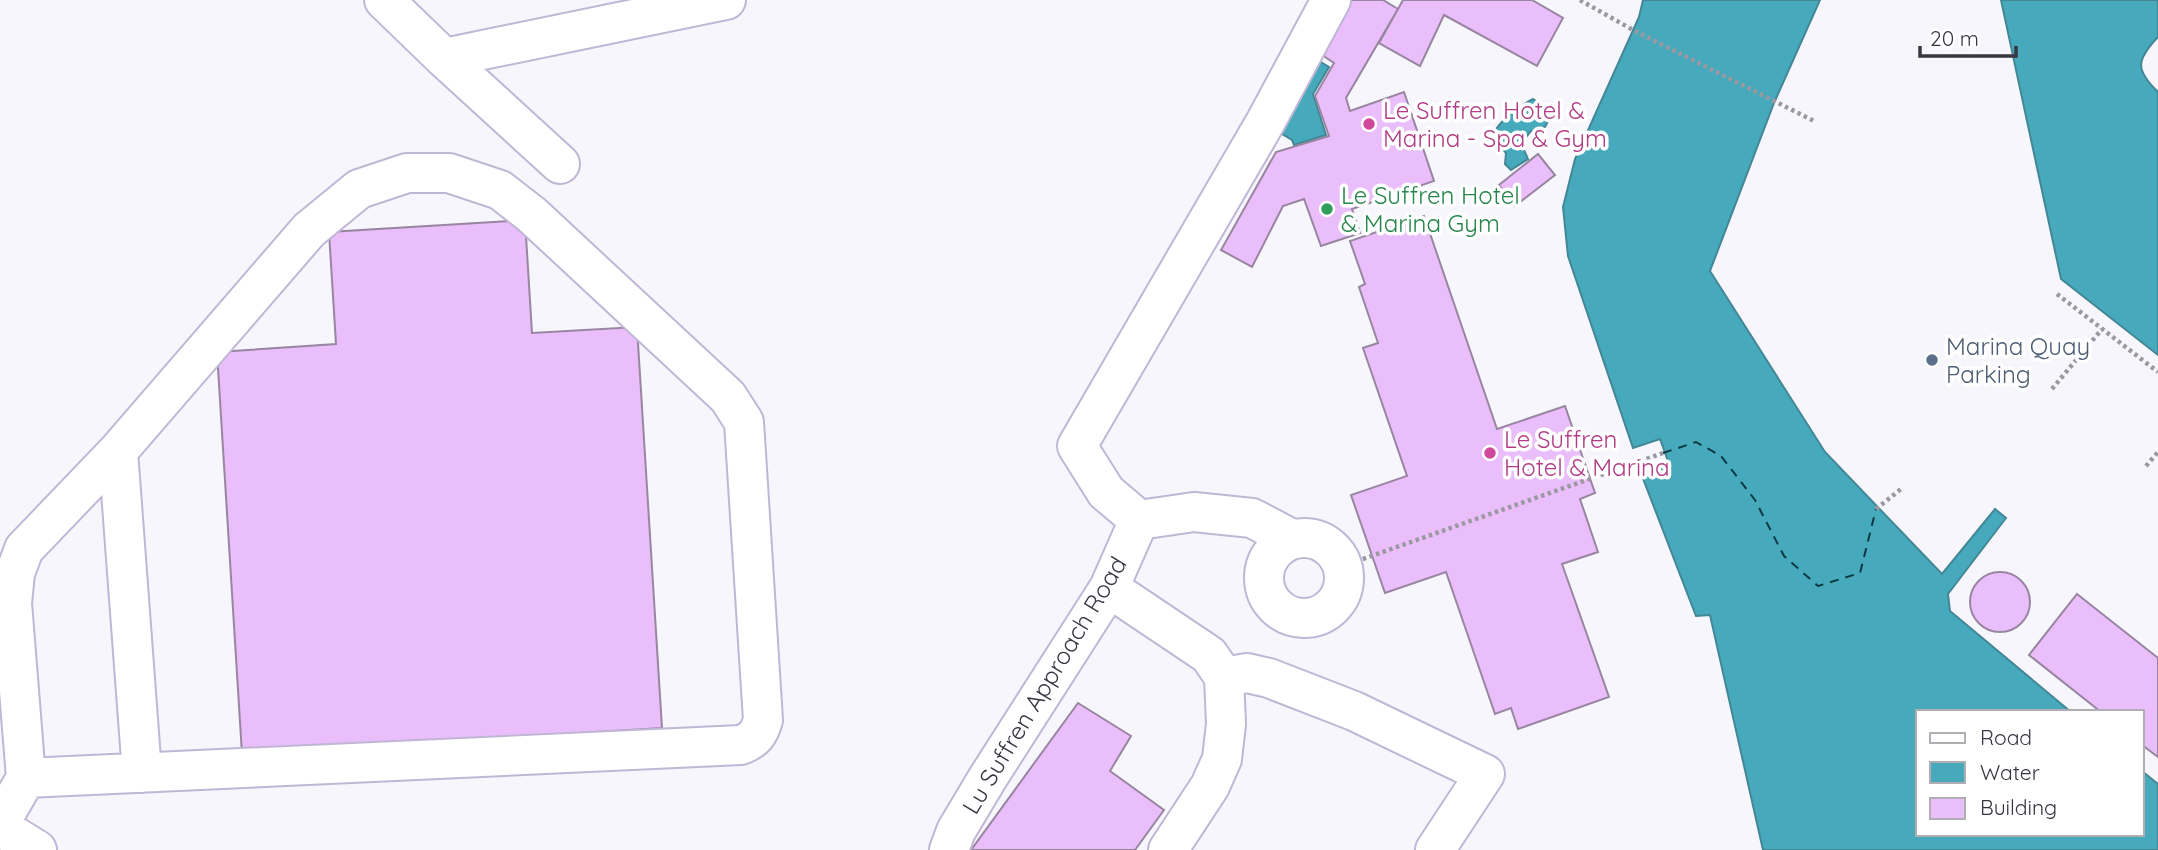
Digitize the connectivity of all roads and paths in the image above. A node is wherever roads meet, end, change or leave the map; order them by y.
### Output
1 (384, 0) edge
2 (726, 0) edge
3 (1331, 0) edge
4 (1580, 0) edge
5 (444, 58) junction
6 (1816, 122) dead end
7 (560, 164) dead end
8 (2057, 294) dead end
9 (2102, 329) junction
10 (2158, 372) edge
11 (2053, 389) dead end
12 (118, 451) junction
13 (2158, 452) edge
14 (1663, 453) dead end
15 (2146, 466) dead end
16 (1901, 489) dead end
17 (1876, 509) dead end
18 (1139, 520) junction
19 (1292, 539) junction
20 (1343, 566) junction
21 (1108, 588) junction
22 (1224, 677) junction
23 (142, 773) junction
24 (26, 778) junction
25 (0, 825) edge
26 (37, 850) edge
27 (949, 850) edge
28 (1168, 850) edge
29 (1435, 850) edge

1 - 5 street
2 - 5 street
3 - 18 street
4 - 6 path
5 - 7 street
8 - 9 path
9 - 10 path
9 - 11 path
12 - 23 street
12 - 23 street
12 - 24 street
13 - 15 path
14 - 20 path
16 - 17 path
18 - 19 street
18 - 21 street, Lu Suffren Approach Road
19 - 20 street
19 - 20 street
21 - 22 street
21 - 27 street, Lu Suffren Approach Road
22 - 28 street
22 - 29 street
23 - 24 street
24 - 25 street
25 - 26 street

